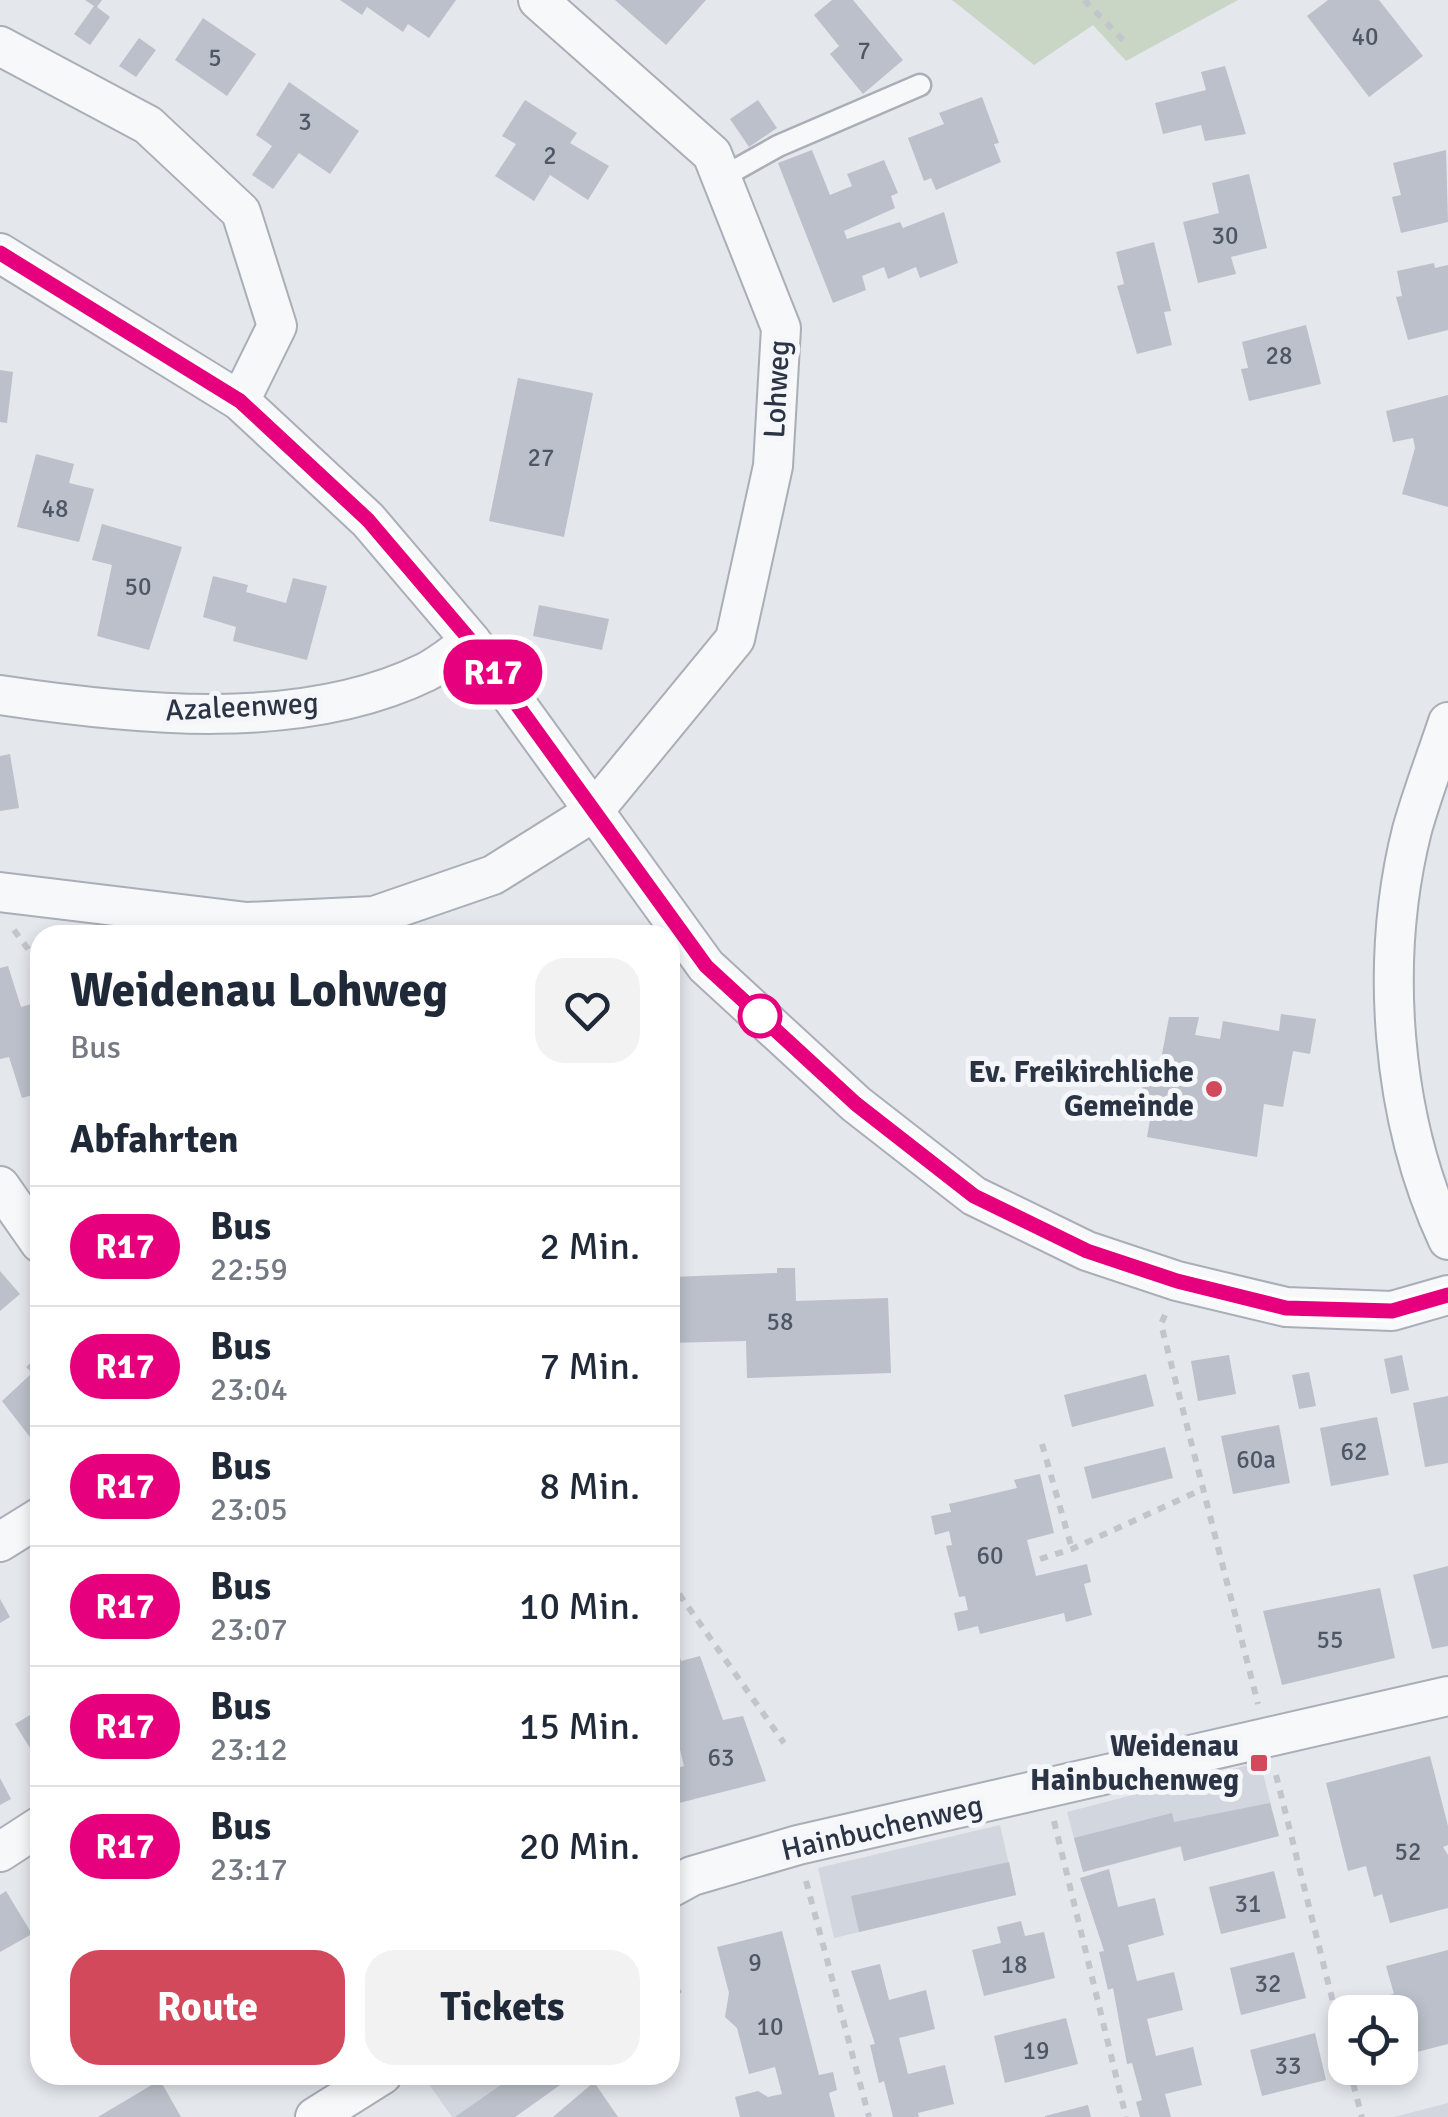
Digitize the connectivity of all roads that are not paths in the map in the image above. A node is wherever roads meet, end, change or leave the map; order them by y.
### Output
1 (538, 0) edge
2 (0, 46) edge
3 (920, 85) dead end
4 (722, 178) junction
5 (0, 253) edge
6 (240, 401) junction
7 (471, 641) junction
8 (0, 695) edge
9 (1448, 722) edge
10 (592, 813) junction
11 (0, 892) edge
12 (675, 925) edge
13 (680, 931) edge
14 (0, 1186) edge
15 (30, 1229) edge
16 (1448, 1240) edge
17 (1448, 1295) edge
18 (30, 1523) edge
19 (0, 1542) edge
20 (1448, 1696) edge
21 (30, 1832) edge
22 (0, 1852) edge
23 (680, 1883) edge
24 (366, 2085) edge
25 (315, 2117) edge

1 - 4 street, Lohweg
2 - 6 street
3 - 4 lane
4 - 10 street, Lohweg
5 - 6 street
6 - 7 street
7 - 8 street, Azaleenweg
7 - 10 street
9 - 16 street
10 - 11 street, Lohweg
10 - 12 street
13 - 17 street
14 - 15 street
18 - 19 street
20 - 23 street, Hainbuchenweg
21 - 22 street
24 - 25 street

